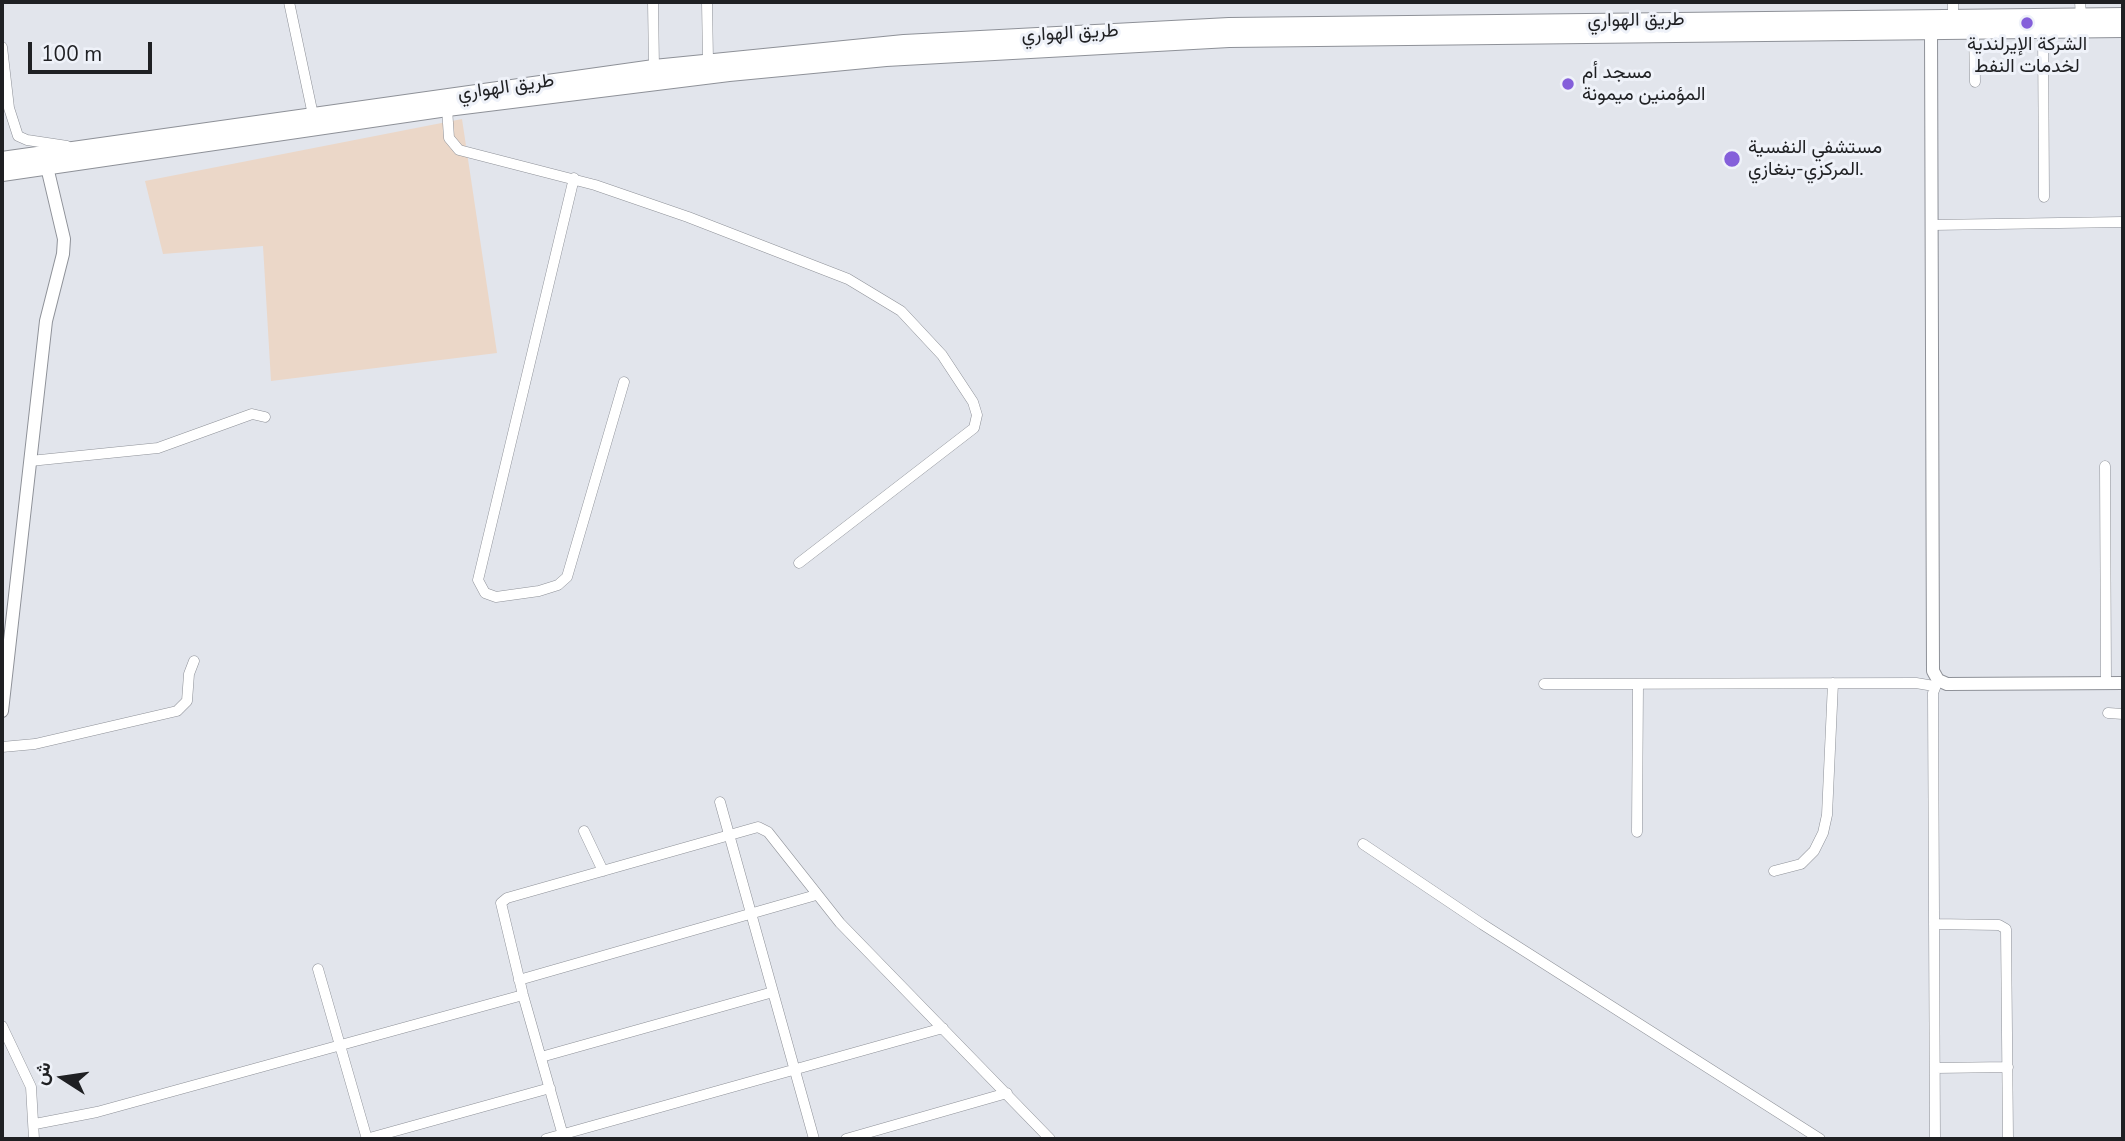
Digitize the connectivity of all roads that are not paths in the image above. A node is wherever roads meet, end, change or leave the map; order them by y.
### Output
1 (289, 2) edge
2 (653, 2) edge
3 (707, 2) edge
4 (1953, 9) edge
5 (2081, 9) edge
6 (2123, 16) edge
7 (2123, 29) edge
8 (1974, 30) junction
9 (2043, 30) junction
10 (1931, 31) junction
11 (1229, 33) junction
12 (2, 47) edge
13 (708, 61) junction
14 (654, 68) junction
15 (1975, 82) dead end
16 (447, 108) junction
17 (313, 115) junction
18 (85, 149) junction
19 (2, 160) edge
20 (25, 163) junction
21 (47, 167) junction
22 (2, 173) edge
23 (574, 178) junction
24 (2044, 197) dead end
25 (2123, 222) edge
26 (1933, 225) junction
27 (624, 382) dead end
28 (265, 417) dead end
29 (30, 461) junction
30 (2105, 466) dead end
31 (799, 562) dead end
32 (194, 660) dead end
33 (1833, 683) junction
34 (1936, 683) junction
35 (2123, 683) edge
36 (1544, 684) dead end
37 (1638, 684) junction
38 (2106, 684) junction
39 (2, 710) edge
40 (2108, 713) dead end
41 (2123, 714) edge
42 (2, 747) edge
43 (720, 802) dead end
44 (584, 831) dead end
45 (1637, 832) dead end
46 (729, 835) junction
47 (1363, 844) dead end
48 (603, 870) junction
49 (1774, 871) dead end
50 (816, 895) junction
51 (751, 913) junction
52 (1934, 924) junction
53 (318, 968) dead end
54 (519, 980) junction
55 (773, 992) junction
56 (523, 995) junction
57 (2, 1026) edge
58 (943, 1028) junction
59 (340, 1045) junction
60 (541, 1057) junction
61 (2008, 1067) junction
62 (1934, 1068) junction
63 (795, 1070) junction
64 (550, 1088) junction
65 (1007, 1093) junction
66 (35, 1124) junction
67 (564, 1137) edge
68 (34, 1139) edge
69 (367, 1139) edge
70 (546, 1139) edge
71 (814, 1139) edge
72 (846, 1139) edge
73 (1050, 1139) edge
74 (1821, 1139) edge
75 (1935, 1139) edge
76 (2008, 1139) edge

1 - 17 street
2 - 14 street
3 - 13 street
4 - 5 highway, طريق الهواري
4 - 11 highway, طريق الهواري
5 - 6 highway, طريق الهواري
7 - 9 highway, طريق الهواري
8 - 9 highway, طريق الهواري
8 - 10 highway, طريق الهواري
8 - 15 street
9 - 24 street
10 - 11 highway, طريق الهواري
10 - 26 street
11 - 13 highway, طريق الهواري
11 - 16 highway, طريق الهواري
12 - 18 street
13 - 14 highway, طريق الهواري
14 - 17 highway, طريق الهواري
16 - 21 highway, طريق الهواري
16 - 23 street
17 - 18 highway, طريق الهواري
18 - 20 highway, طريق الهواري
19 - 20 highway
20 - 21 highway, طريق الهواري
20 - 22 highway
21 - 29 street
23 - 27 street
23 - 31 street
25 - 26 street
26 - 34 street
28 - 29 street
29 - 39 street
30 - 38 street
32 - 42 street
33 - 34 street
33 - 37 street
33 - 49 street
34 - 38 street
34 - 52 street
35 - 38 street
36 - 37 street
37 - 45 street
40 - 41 street
43 - 46 street
44 - 48 street
46 - 48 street
46 - 50 street
46 - 51 street
47 - 74 street
48 - 54 street
50 - 51 street
50 - 58 street
51 - 54 street
51 - 55 street
52 - 61 street
52 - 62 street
53 - 59 street
54 - 56 street
55 - 60 street
55 - 63 street
56 - 59 street
56 - 60 street
57 - 66 street
58 - 63 street
58 - 65 street
59 - 66 street
59 - 69 street
60 - 64 street
61 - 62 street
61 - 76 street
62 - 75 street
63 - 67 street
63 - 71 street
64 - 67 street
64 - 69 street
65 - 72 street
65 - 73 street
66 - 68 street
67 - 70 street

